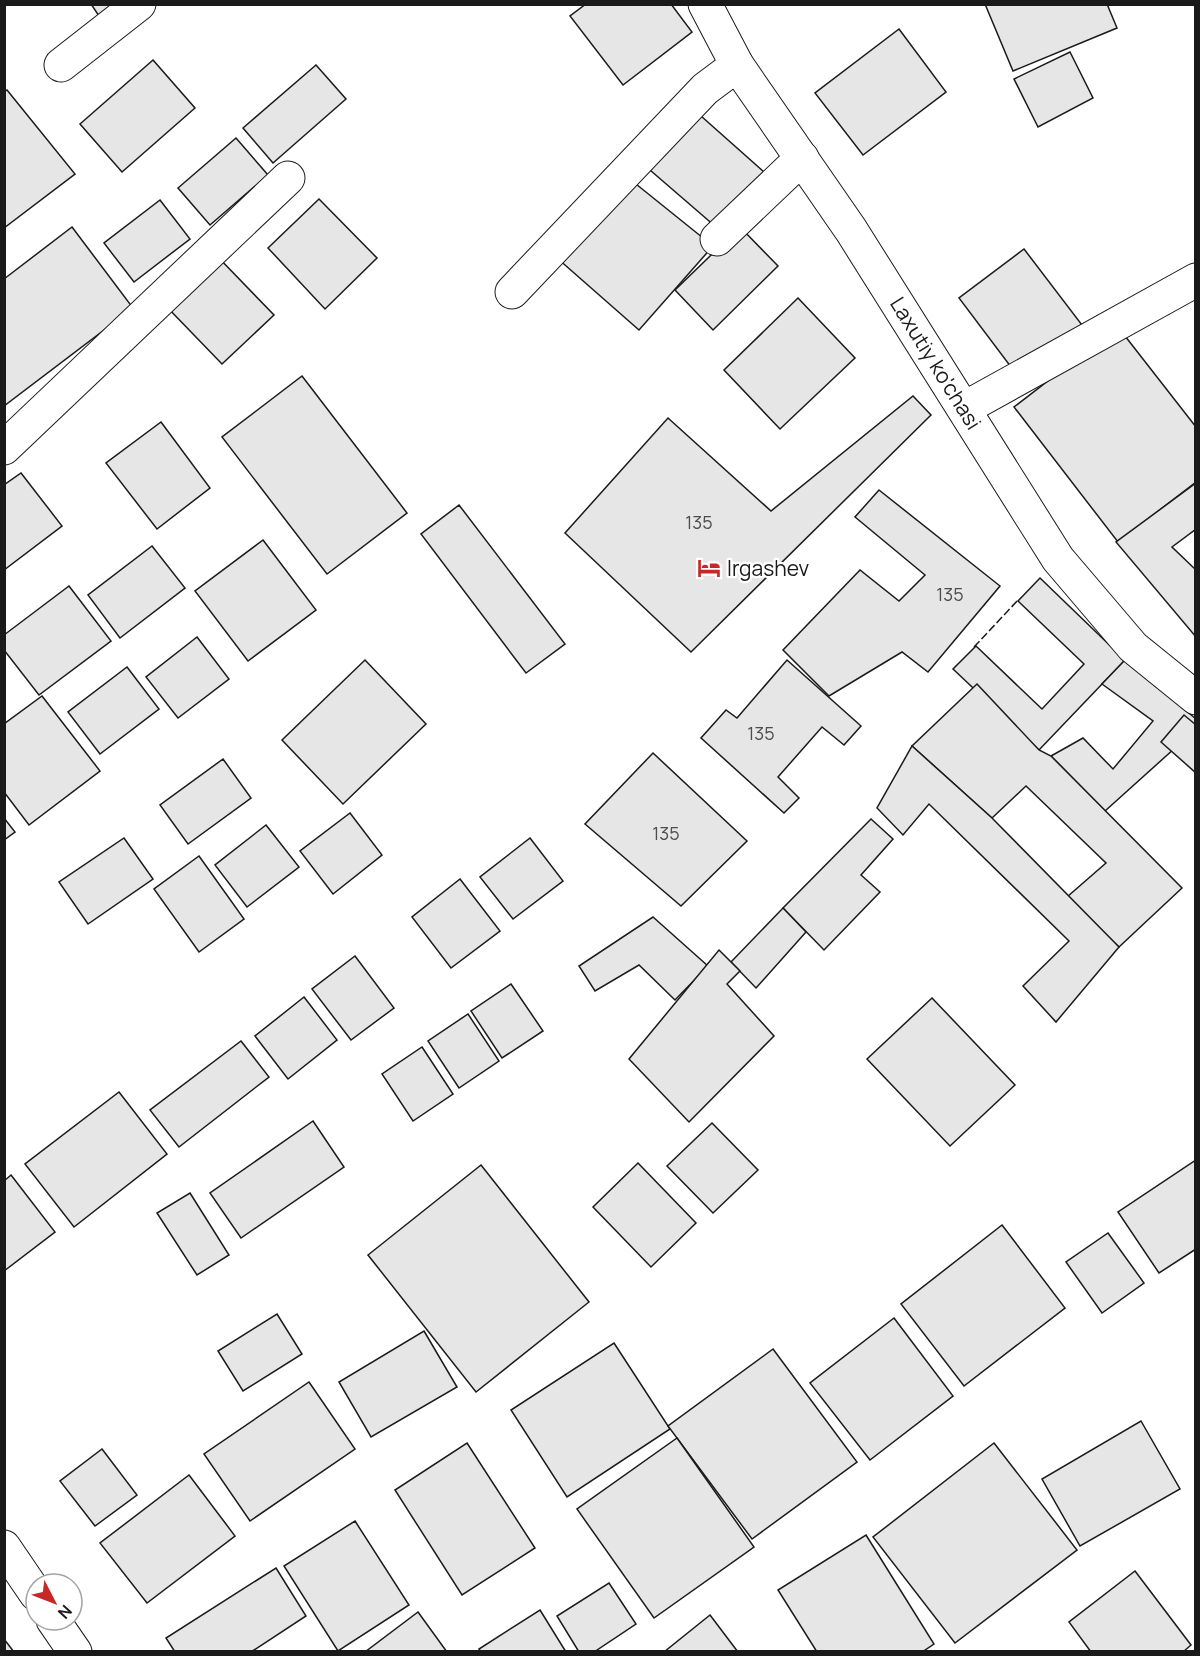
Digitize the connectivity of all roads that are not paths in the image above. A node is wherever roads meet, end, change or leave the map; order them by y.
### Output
1 (139, 4) edge
2 (705, 4) edge
3 (61, 65) dead end
4 (738, 65) junction
5 (802, 158) junction
6 (288, 178) dead end
7 (717, 239) dead end
8 (1196, 280) edge
9 (512, 292) dead end
10 (965, 408) junction
11 (4, 448) edge
12 (1196, 698) edge
13 (4, 1548) edge
14 (24, 1577) edge
15 (61, 1632) edge
16 (75, 1652) edge

1 - 3 street
2 - 4 street, Laxutiy ko'chasi
4 - 5 street, Laxutiy ko'chasi
4 - 9 street
5 - 7 street
5 - 10 street, Laxutiy ko'chasi
6 - 11 street
8 - 10 street
10 - 12 street, Laxutiy ko'chasi
13 - 14 street
15 - 16 street

